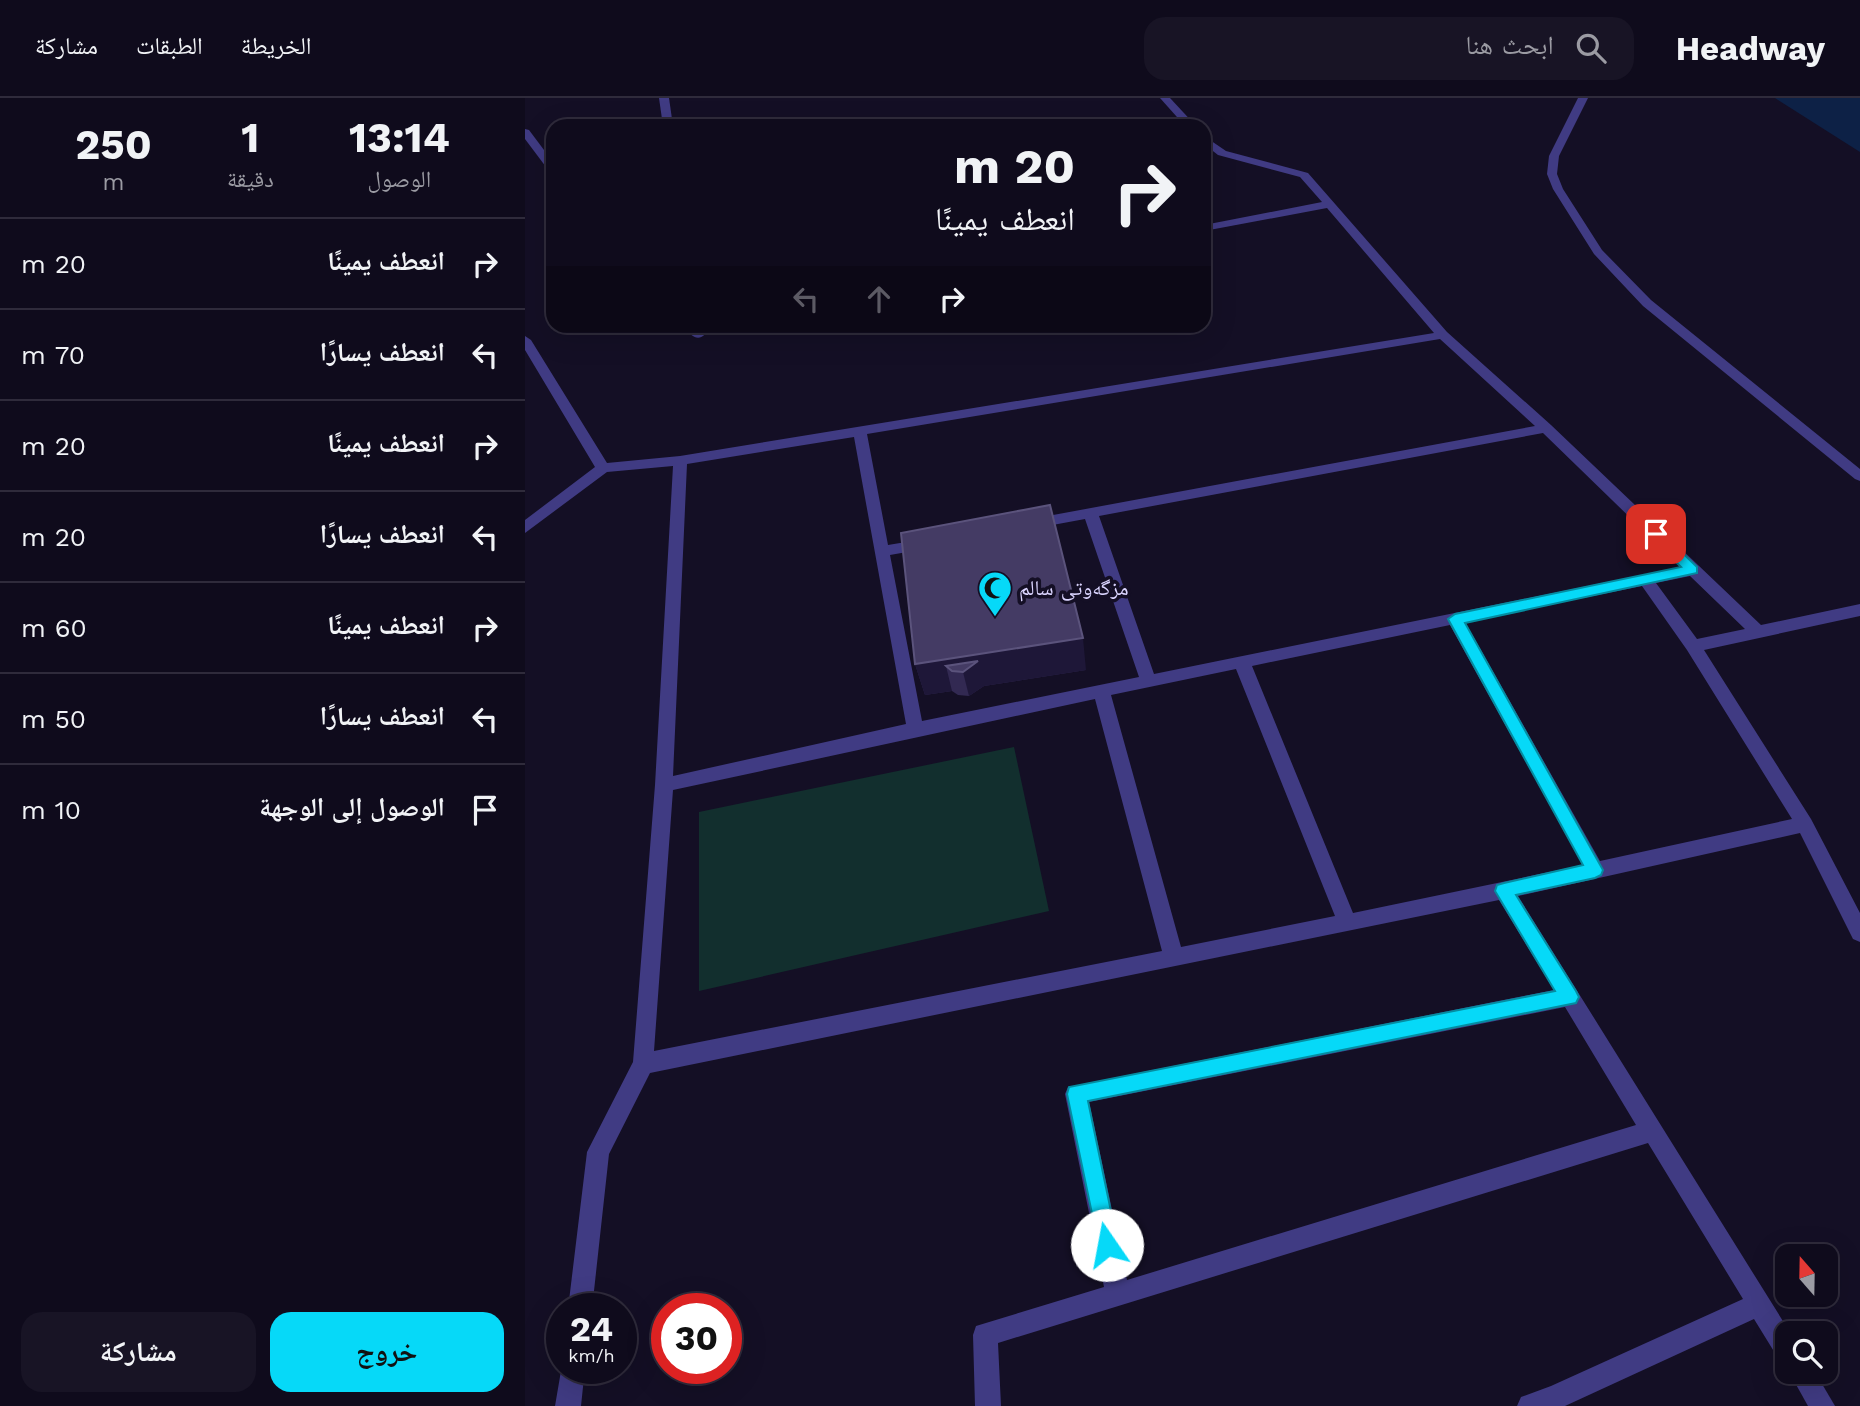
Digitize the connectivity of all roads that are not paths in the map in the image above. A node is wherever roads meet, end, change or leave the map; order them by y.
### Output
1 (664, 98) edge
2 (1165, 98) edge
3 (1583, 98) edge
4 (667, 119) edge
5 (1184, 119) edge
6 (525, 132) edge
7 (1211, 145) edge
8 (529, 146) edge
9 (546, 151) edge
10 (546, 162) edge
11 (1329, 204) junction
12 (1211, 227) edge
13 (1443, 335) junction
14 (525, 340) edge
15 (1546, 428) junction
16 (860, 432) junction
17 (1829, 452) junction
18 (680, 461) junction
19 (1860, 462) edge
20 (603, 468) junction
21 (1860, 475) edge
22 (1090, 513) junction
23 (1012, 527) edge
24 (525, 528) edge
25 (935, 542) edge
26 (883, 551) junction
27 (1692, 570) junction
28 (1646, 580) junction
29 (1860, 610) edge
30 (1455, 619) junction
31 (1759, 633) junction
32 (1693, 646) junction
33 (1242, 663) junction
34 (1149, 682) junction
35 (1102, 692) junction
36 (915, 729) junction
37 (664, 785) junction
38 (1805, 824) junction
39 (1595, 870) junction
40 (1504, 891) junction
41 (1348, 923) junction
42 (1860, 933) edge
43 (1174, 958) junction
44 (1569, 997) junction
45 (643, 1064) junction
46 (1652, 1132) junction
47 (582, 1293) edge
48 (1118, 1295) junction
49 (1759, 1304) junction
50 (1775, 1330) edge
51 (571, 1384) edge
52 (1808, 1384) edge
53 (568, 1406) edge
54 (988, 1406) edge
55 (1529, 1406) edge
56 (1822, 1406) edge

1 - 4 street
2 - 5 street
3 - 17 street
6 - 8 street
7 - 11 street
8 - 9 street
8 - 10 street
11 - 12 street
11 - 13 street
13 - 15 street
13 - 16 street
14 - 20 street
15 - 22 street
15 - 27 street
16 - 18 street
16 - 26 street
17 - 19 street
17 - 21 street
18 - 20 street
18 - 37 street
20 - 24 street
22 - 23 street
22 - 34 street
25 - 26 street
26 - 36 street
27 - 28 street
27 - 31 street
28 - 30 street
28 - 32 street
29 - 31 street
30 - 33 street
30 - 39 street
31 - 32 street
32 - 38 street
33 - 34 street
33 - 41 street
34 - 35 street
35 - 36 street
35 - 43 street
36 - 37 street
37 - 45 street
38 - 39 street
38 - 42 street
39 - 40 street
40 - 41 street
40 - 44 street
41 - 43 street
43 - 45 street
44 - 46 street
44 - 48 street
45 - 47 street
46 - 48 street
46 - 49 street
48 - 54 street
49 - 50 street
49 - 55 street
51 - 53 street
52 - 56 street

